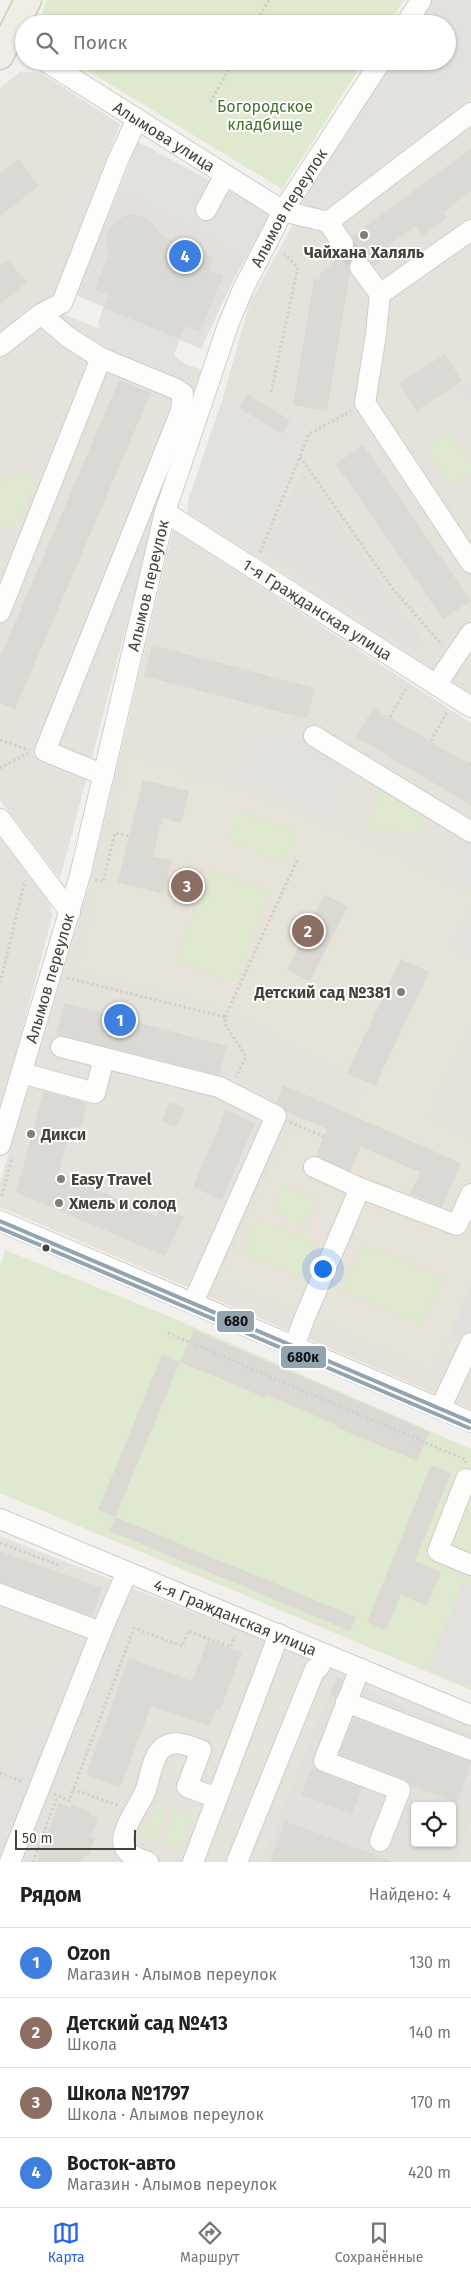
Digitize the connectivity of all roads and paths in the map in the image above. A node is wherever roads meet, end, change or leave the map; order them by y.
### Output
1 (28, 0) edge
2 (269, 0) edge
3 (421, 0) edge
4 (21, 15) edge
5 (260, 15) edge
6 (412, 15) edge
7 (15, 28) edge
8 (8, 43) edge
9 (59, 70) edge
10 (229, 70) edge
11 (375, 70) edge
12 (210, 102) dead end
13 (471, 113) edge
14 (137, 119) junction
15 (225, 175) junction
16 (206, 210) dead end
17 (283, 211) junction
18 (328, 222) junction
19 (471, 230) edge
20 (269, 240) junction
21 (343, 244) tunnel mouth
22 (360, 267) tunnel mouth
23 (380, 294) junction
24 (41, 314) junction
25 (0, 346) edge
26 (101, 358) junction
27 (271, 392) dead end
28 (365, 403) junction
29 (300, 456) junction
30 (166, 512) junction
31 (471, 563) edge
32 (253, 568) junction
33 (0, 612) edge
34 (471, 633) edge
35 (454, 658) junction
36 (436, 685) junction
37 (407, 686) dead end
38 (471, 707) edge
39 (447, 712) dead end
40 (390, 717) dead end
41 (314, 736) dead end
42 (0, 740) edge
43 (431, 742) dead end
44 (32, 751) dead end
45 (104, 775) junction
46 (0, 818) edge
47 (471, 832) edge
48 (129, 836) dead end
49 (298, 858) dead end
50 (26, 874) dead end
51 (94, 879) dead end
52 (70, 912) junction
53 (64, 977) dead end
54 (0, 983) edge
55 (225, 1017) junction
56 (61, 1047) dead end
57 (104, 1058) junction
58 (22, 1073) junction
59 (229, 1092) junction
60 (276, 1116) junction
61 (324, 1137) dead end
62 (0, 1144) edge
63 (314, 1167) dead end
64 (360, 1188) junction
65 (471, 1194) edge
66 (0, 1221) edge
67 (193, 1302) junction
68 (168, 1332) dead end
69 (471, 1342) edge
70 (294, 1347) junction
71 (440, 1409) junction
72 (471, 1422) edge
73 (466, 1479) joint
74 (0, 1519) edge
75 (471, 1565) edge
76 (127, 1572) junction
77 (0, 1594) edge
78 (101, 1632) junction
79 (236, 1632) dead end
80 (278, 1634) junction
81 (325, 1654) junction
82 (360, 1668) junction
83 (346, 1702) junction
84 (471, 1715) edge
85 (471, 1750) edge
86 (74, 1789) junction
87 (218, 1798) junction
88 (136, 1812) junction
89 (380, 1841) dead end
90 (8, 1853) edge
91 (33, 1862) edge
92 (148, 1862) edge
93 (193, 1862) edge
94 (237, 1862) edge

1 - 4 main road
2 - 5 path
3 - 6 street
7 - 8 main road
9 - 14 street, Алымова улица
10 - 12 path
11 - 17 street, Алымов переулок
13 - 18 street
14 - 15 street, Алымова улица
14 - 24 street
15 - 16 street
15 - 17 street, Алымова улица
17 - 18 street, Алымова улица
17 - 20 street, Алымов переулок
18 - 21 street
19 - 23 street
20 - 27 path
20 - 30 street, Алымов переулок
22 - 23 street
23 - 28 street
24 - 25 street
24 - 26 street
26 - 33 street
26 - 45 street
28 - 29 path
28 - 31 street
29 - 32 path
29 - 35 path
30 - 32 street, 1-я Гражданская улица
30 - 45 street, Алымов переулок
32 - 36 street, 1-я Гражданская улица
34 - 35 street
35 - 36 street
36 - 38 street, 1-я Гражданская улица
37 - 40 path
39 - 43 path
41 - 47 street
42 - 44 path
45 - 52 street, Алымов переулок
46 - 52 street
48 - 51 path
49 - 55 path
50 - 54 path
52 - 58 street, Алымов переулок
53 - 55 path
55 - 59 path
56 - 57 street
57 - 58 street
57 - 59 street
58 - 62 street, Алымов переулок
59 - 60 street
60 - 61 path
60 - 67 street
63 - 64 street
64 - 65 street
64 - 70 street
66 - 67 street
67 - 70 street
68 - 73 path
69 - 71 street
70 - 71 street
71 - 72 street
73 - 75 street
74 - 76 street, 4-я Гражданская улица
76 - 78 street
76 - 80 street, 4-я Гражданская улица
77 - 78 street
78 - 90 street
79 - 86 path
80 - 81 street, 4-я Гражданская улица
80 - 87 street
81 - 82 street, 4-я Гражданская улица
81 - 94 street
82 - 83 street
82 - 84 street, 4-я Гражданская улица
83 - 85 street
83 - 89 street
86 - 88 path
86 - 91 path
87 - 88 street
87 - 93 street
88 - 92 street

